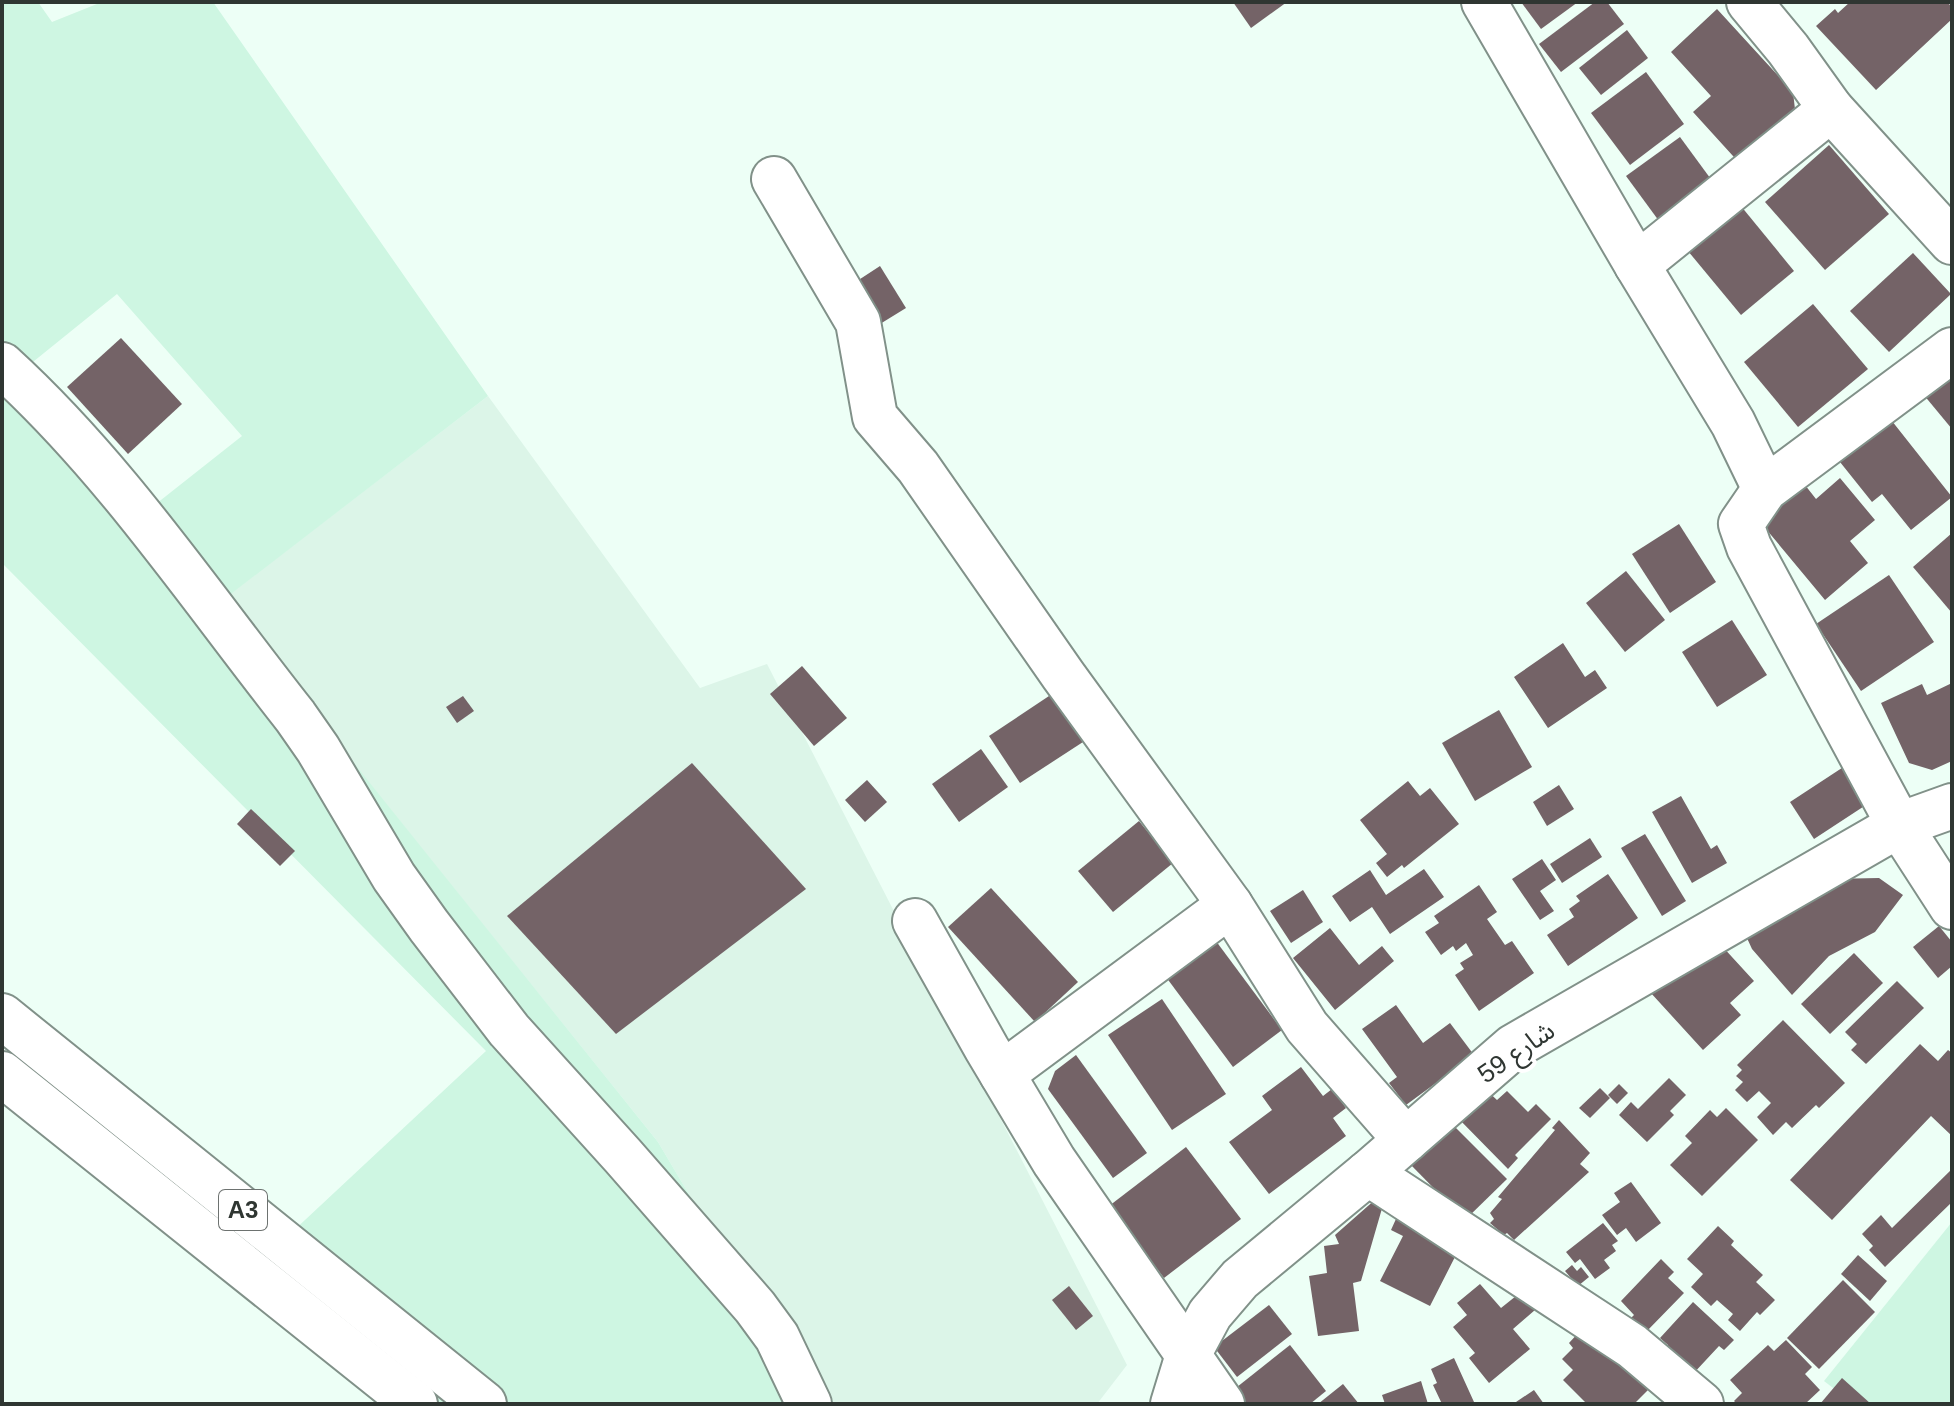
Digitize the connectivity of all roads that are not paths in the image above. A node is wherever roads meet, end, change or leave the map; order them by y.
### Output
1 (1484, 2) edge
2 (1749, 2) edge
3 (1831, 109) junction
4 (774, 179) dead end
5 (1952, 242) edge
6 (1637, 265) junction
7 (1952, 350) edge
8 (2, 365) edge
9 (1765, 489) junction
10 (1952, 806) edge
11 (1899, 825) junction
12 (1230, 905) junction
13 (1952, 907) edge
14 (915, 921) dead end
15 (2, 1016) edge
16 (2, 1074) edge
17 (1002, 1074) junction
18 (1406, 1140) junction
19 (1368, 1173) junction
20 (1188, 1355) junction
21 (1687, 1400) edge
22 (415, 1404) edge
23 (484, 1404) edge
24 (809, 1404) edge
25 (1173, 1404) edge
26 (1222, 1404) edge

1 - 6 main road
2 - 3 main road
3 - 5 main road
3 - 6 main road
4 - 12 main road
6 - 9 main road
7 - 9 main road
8 - 24 main road
9 - 11 main road
10 - 11 main road, شارع 59
11 - 13 main road
11 - 18 main road, شارع 59
12 - 17 main road
12 - 18 main road
14 - 17 main road
15 - 23 main road, A3
16 - 22 main road, A3
17 - 20 main road
18 - 19 main road, شارع 59
19 - 20 main road, شارع 59
19 - 21 main road
20 - 25 main road, شارع 59
20 - 26 main road

